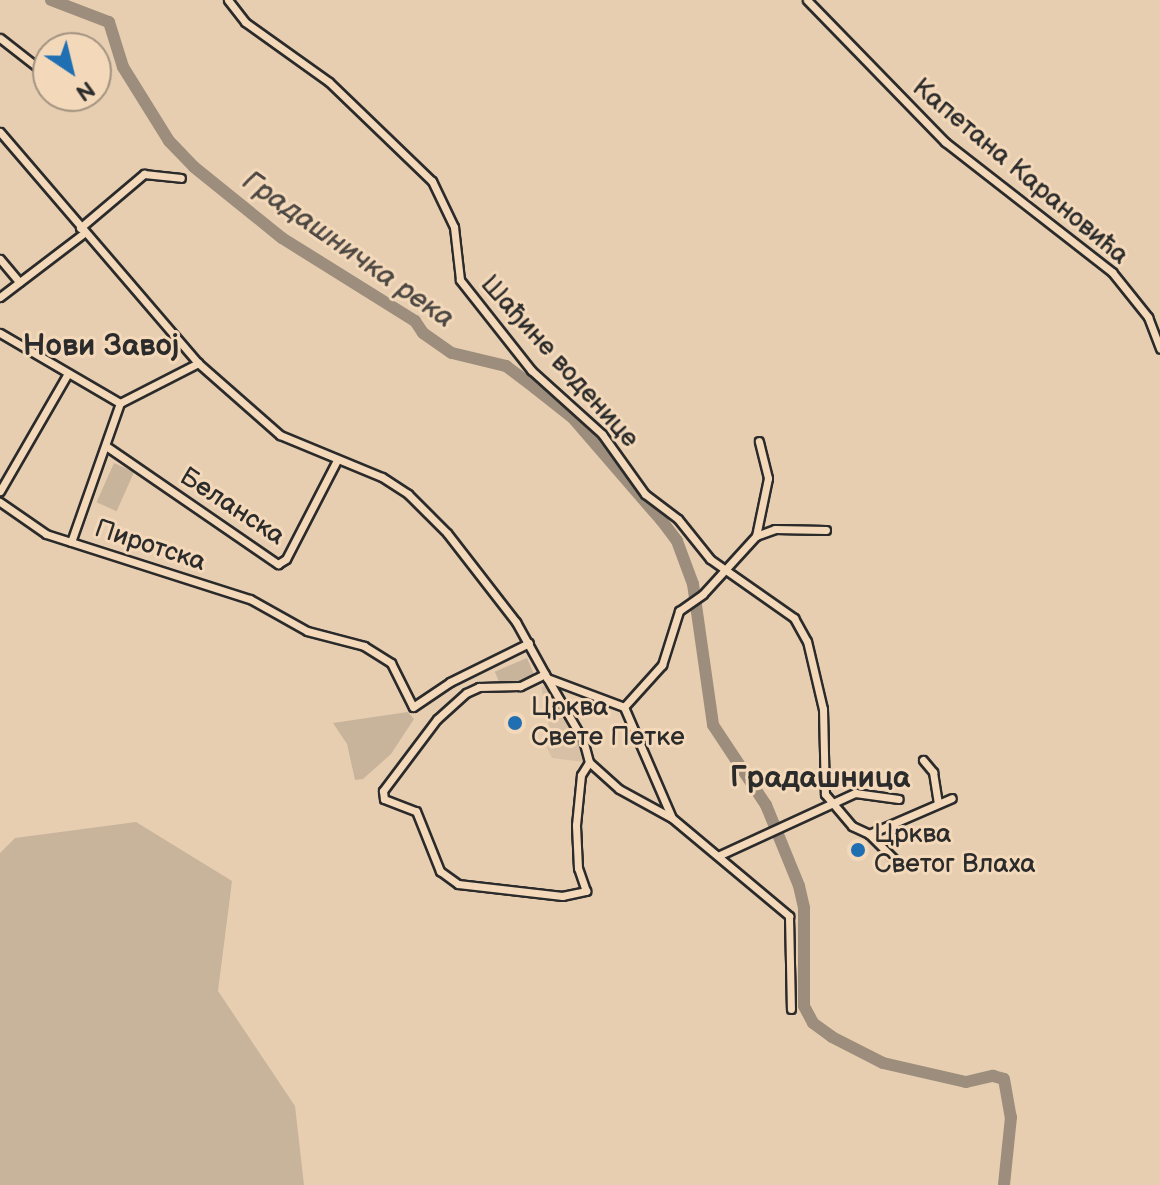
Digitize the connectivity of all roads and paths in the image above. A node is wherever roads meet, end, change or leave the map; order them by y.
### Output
1 (228, 0) edge
2 (807, 0) edge
3 (0, 38) edge
4 (32, 63) edge
5 (0, 132) edge
6 (181, 178) dead end
7 (82, 231) junction
8 (0, 259) edge
9 (19, 282) junction
10 (0, 297) edge
11 (0, 333) edge
12 (1160, 349) edge
13 (198, 363) junction
14 (68, 373) junction
15 (120, 403) junction
16 (759, 441) dead end
17 (106, 446) junction
18 (336, 462) junction
19 (0, 491) edge
20 (0, 502) edge
21 (826, 530) dead end
22 (756, 536) junction
23 (71, 542) junction
24 (724, 569) junction
25 (529, 643) junction
26 (546, 676) junction
27 (624, 707) junction
28 (923, 760) dead end
29 (589, 762) junction
30 (952, 798) dead end
31 (899, 799) dead end
32 (829, 803) junction
33 (938, 804) junction
34 (672, 818) junction
35 (869, 834) junction
36 (720, 855) junction
37 (896, 861) dead end
38 (791, 1009) dead end

1 - 24 street, Шађине воденице
2 - 12 street, Капетана Карановића
3 - 4 street
5 - 7 street
6 - 7 street
7 - 9 street
7 - 13 street
8 - 9 street
9 - 10 street
11 - 14 street
13 - 15 street
13 - 18 street
14 - 15 street
14 - 19 street
15 - 17 street
16 - 22 street
17 - 18 street, Беланска
17 - 23 street
18 - 25 street
20 - 23 street, Пиротска
21 - 22 street
22 - 24 street
23 - 25 street, Пиротска
24 - 27 street
24 - 32 street
25 - 26 street
26 - 27 street
26 - 29 street
26 - 29 street
27 - 34 street
28 - 33 street
29 - 34 street
30 - 33 street
31 - 32 street
32 - 35 street
32 - 36 street
33 - 35 street
34 - 36 street
35 - 37 street
36 - 38 street

